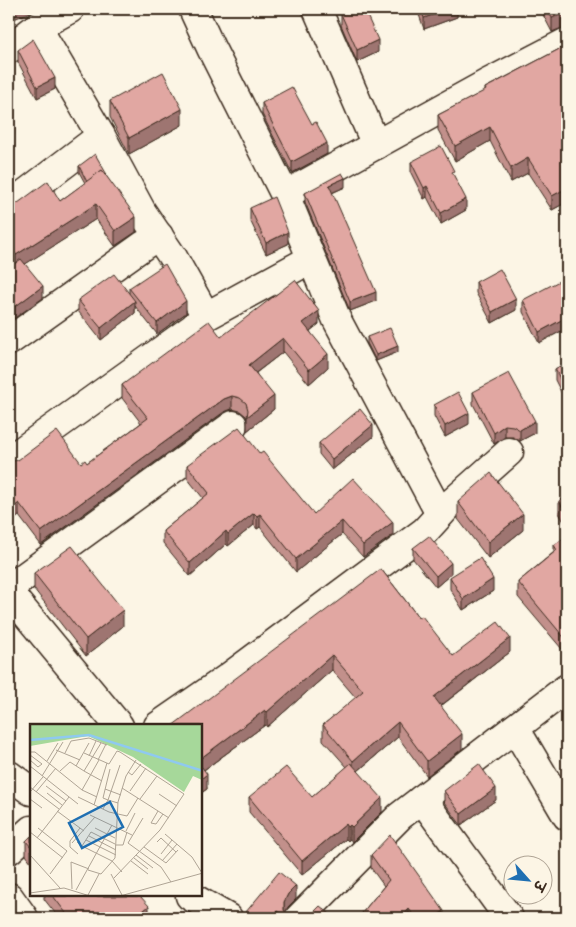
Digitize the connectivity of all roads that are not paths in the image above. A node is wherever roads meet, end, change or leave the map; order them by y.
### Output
1 (70, 9) edge
2 (194, 9) edge
3 (317, 9) edge
4 (38, 27) junction
5 (567, 42) edge
6 (9, 49) edge
7 (101, 136) junction
8 (376, 145) junction
9 (285, 195) junction
10 (9, 206) edge
11 (159, 236) junction
12 (311, 259) junction
13 (204, 318) junction
14 (9, 341) edge
15 (233, 425) dead end
16 (509, 452) dead end
17 (9, 460) edge
18 (440, 514) junction
19 (9, 588) edge
20 (9, 593) edge
21 (567, 688) edge
22 (117, 724) edge
23 (161, 724) edge
24 (515, 728) junction
25 (9, 775) edge
26 (30, 790) edge
27 (422, 799) junction
28 (567, 816) edge
29 (30, 831) edge
30 (9, 850) edge
31 (9, 897) edge
32 (192, 897) edge
33 (24, 918) edge
34 (228, 918) edge
35 (299, 918) edge
36 (509, 918) edge

1 - 4 street
2 - 9 street
3 - 8 street
4 - 6 street
4 - 7 street
5 - 8 street
7 - 10 street
7 - 11 street
8 - 9 street
9 - 12 street
11 - 13 street
11 - 14 street
12 - 13 street
12 - 18 street
13 - 17 street
15 - 19 street
16 - 18 street
18 - 23 street
20 - 22 street
21 - 24 street
24 - 27 street
24 - 28 street
25 - 26 street
27 - 35 street
27 - 36 street
29 - 30 street
31 - 33 street
32 - 34 street

